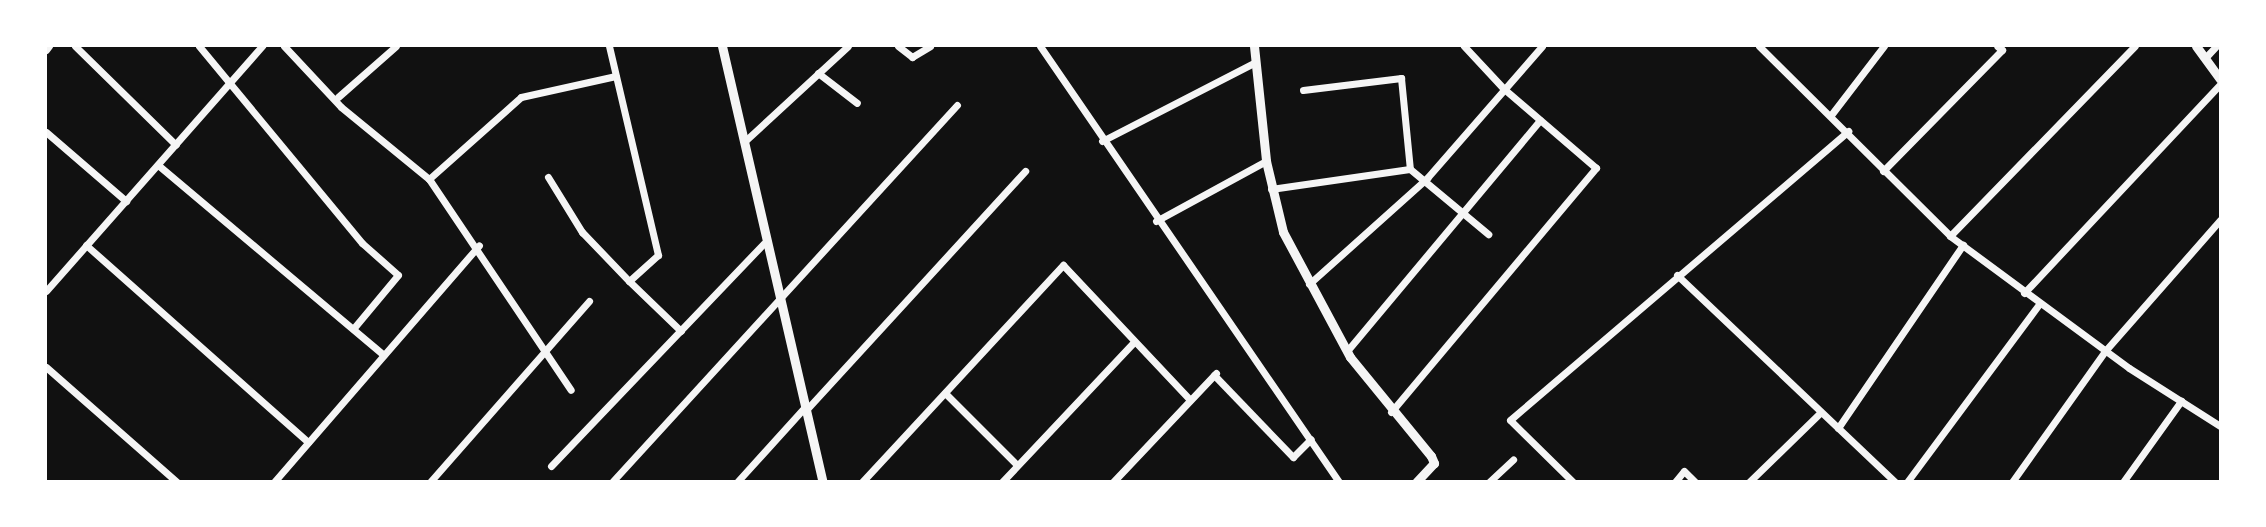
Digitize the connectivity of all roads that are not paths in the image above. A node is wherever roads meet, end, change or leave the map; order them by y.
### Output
1 (49, 46) edge
2 (75, 46) edge
3 (199, 46) edge
4 (262, 46) edge
5 (284, 46) edge
6 (396, 46) edge
7 (608, 46) edge
8 (722, 46) edge
9 (848, 46) edge
10 (898, 46) edge
11 (930, 46) edge
12 (1040, 46) edge
13 (1254, 46) edge
14 (1464, 46) edge
15 (1542, 46) edge
16 (1761, 46) edge
17 (1884, 46) edge
18 (1997, 46) edge
19 (2135, 46) edge
20 (2196, 46) edge
21 (2216, 46) edge
22 (46, 50) edge
23 (2205, 58) junction
24 (1256, 62) junction
25 (818, 73) junction
26 (616, 76) junction
27 (2221, 82) edge
28 (231, 83) junction
29 (1504, 89) junction
30 (1303, 90) dead end
31 (338, 97) junction
32 (857, 103) dead end
33 (957, 106) dead end
34 (1831, 115) junction
35 (1540, 120) junction
36 (1848, 131) junction
37 (46, 132) edge
38 (746, 141) junction
39 (1102, 141) junction
40 (176, 145) junction
41 (1266, 161) junction
42 (158, 165) junction
43 (1410, 169) junction
44 (1025, 171) dead end
45 (1883, 171) junction
46 (548, 177) dead end
47 (1427, 178) junction
48 (429, 179) junction
49 (1271, 189) junction
50 (126, 201) junction
51 (1463, 211) junction
52 (2221, 220) edge
53 (1156, 221) junction
54 (1488, 234) dead end
55 (1950, 236) junction
56 (764, 243) junction
57 (86, 245) junction
58 (479, 245) junction
59 (1963, 245) junction
60 (1677, 275) junction
61 (629, 281) junction
62 (1309, 284) junction
63 (46, 291) edge
64 (2024, 293) junction
65 (589, 301) dead end
66 (778, 303) junction
67 (2039, 304) junction
68 (353, 329) junction
69 (681, 331) junction
70 (1134, 342) junction
71 (546, 350) junction
72 (1347, 351) junction
73 (2105, 351) junction
74 (384, 355) junction
75 (46, 367) edge
76 (571, 390) dead end
77 (944, 393) junction
78 (1189, 400) junction
79 (2181, 401) junction
80 (807, 407) junction
81 (1391, 412) junction
82 (1821, 412) junction
83 (2221, 426) edge
84 (1838, 428) junction
85 (1311, 439) junction
86 (308, 442) junction
87 (1514, 460) dead end
88 (1017, 465) junction
89 (551, 466) dead end
90 (177, 481) edge
91 (274, 481) edge
92 (430, 481) edge
93 (612, 481) edge
94 (737, 481) edge
95 (823, 481) edge
96 (862, 481) edge
97 (1002, 481) edge
98 (1113, 481) edge
99 (1339, 481) edge
100 (1416, 481) edge
101 (1489, 481) edge
102 (1573, 481) edge
103 (1675, 481) edge
104 (1695, 481) edge
105 (1749, 481) edge
106 (1895, 481) edge
107 (1907, 481) edge
108 (2012, 481) edge
109 (2123, 481) edge

1 - 22 street
2 - 40 street
3 - 28 street
4 - 28 street
5 - 31 street
6 - 31 street
7 - 26 street
8 - 38 street
9 - 25 street
10 - 11 street
12 - 39 street
13 - 24 street
14 - 29 street
15 - 29 street
16 - 34 street
17 - 34 street
18 - 45 street
19 - 55 street
20 - 23 street
21 - 23 street
23 - 27 street
24 - 39 street
24 - 41 street
25 - 32 street
25 - 38 street
26 - 48 street
26 - 61 street
27 - 64 street
28 - 40 street
28 - 68 street
29 - 35 street
29 - 47 street
30 - 43 street
31 - 48 street
33 - 66 street
34 - 36 street
35 - 51 street
35 - 81 street
36 - 45 street
36 - 60 street
37 - 50 street
38 - 56 street
39 - 53 street
40 - 42 street
41 - 49 street
41 - 53 street
42 - 50 street
42 - 68 street
43 - 47 street
43 - 49 street
44 - 80 street
45 - 55 street
46 - 61 street
47 - 51 street
47 - 62 street
48 - 58 street
49 - 62 street
50 - 57 street
51 - 54 street
51 - 72 street
52 - 73 street
53 - 85 street
55 - 59 street
56 - 66 street
56 - 69 street
57 - 63 street
57 - 86 street
58 - 71 street
58 - 74 street
59 - 64 street
59 - 84 street
60 - 82 street
60 - 102 street
61 - 69 street
62 - 72 street
64 - 67 street
65 - 71 street
66 - 80 street
66 - 93 street
67 - 73 street
67 - 107 street
68 - 74 street
69 - 89 street
70 - 77 street
70 - 78 street
70 - 88 street
71 - 76 street
71 - 92 street
72 - 81 street
73 - 79 street
73 - 108 street
74 - 86 street
75 - 90 street
77 - 88 street
77 - 96 street
78 - 85 street
78 - 98 street
79 - 83 street
79 - 109 street
80 - 94 street
80 - 95 street
81 - 100 street
82 - 84 street
82 - 105 street
84 - 106 street
85 - 99 street
86 - 91 street
87 - 101 street
88 - 97 street
103 - 104 street

